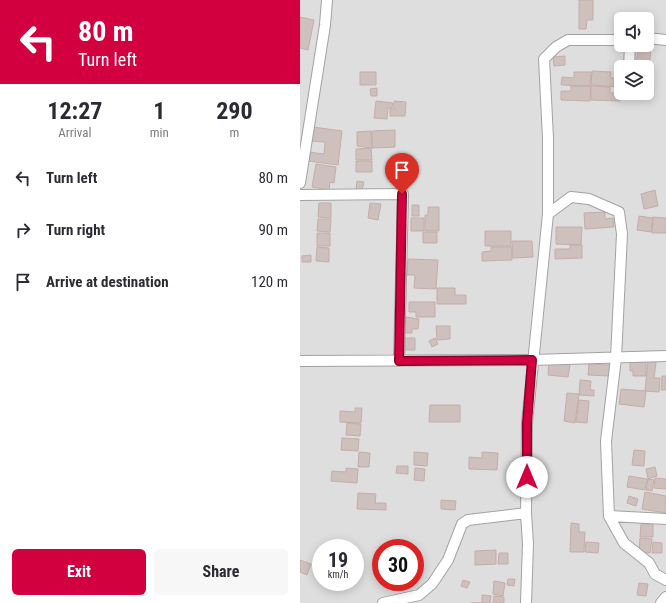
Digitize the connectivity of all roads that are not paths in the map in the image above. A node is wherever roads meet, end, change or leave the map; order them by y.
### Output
1 (326, 0) edge
2 (654, 39) edge
3 (614, 40) edge
4 (666, 40) edge
5 (300, 183) edge
6 (300, 195) edge
7 (548, 214) junction
8 (666, 356) edge
9 (616, 358) junction
10 (532, 360) junction
11 (300, 361) edge
12 (399, 361) junction
13 (526, 514) junction
14 (609, 516) junction
15 (666, 519) edge
16 (666, 578) edge
17 (666, 597) edge
18 (383, 603) edge
19 (526, 603) edge
20 (661, 603) edge

1 - 5 street
2 - 4 street
3 - 7 street
6 - 12 street
7 - 9 street
7 - 10 street
8 - 9 street
9 - 10 street
9 - 14 street
10 - 12 street
10 - 13 street
11 - 12 street
13 - 18 street
13 - 19 street
14 - 15 street
14 - 16 street
17 - 20 street

